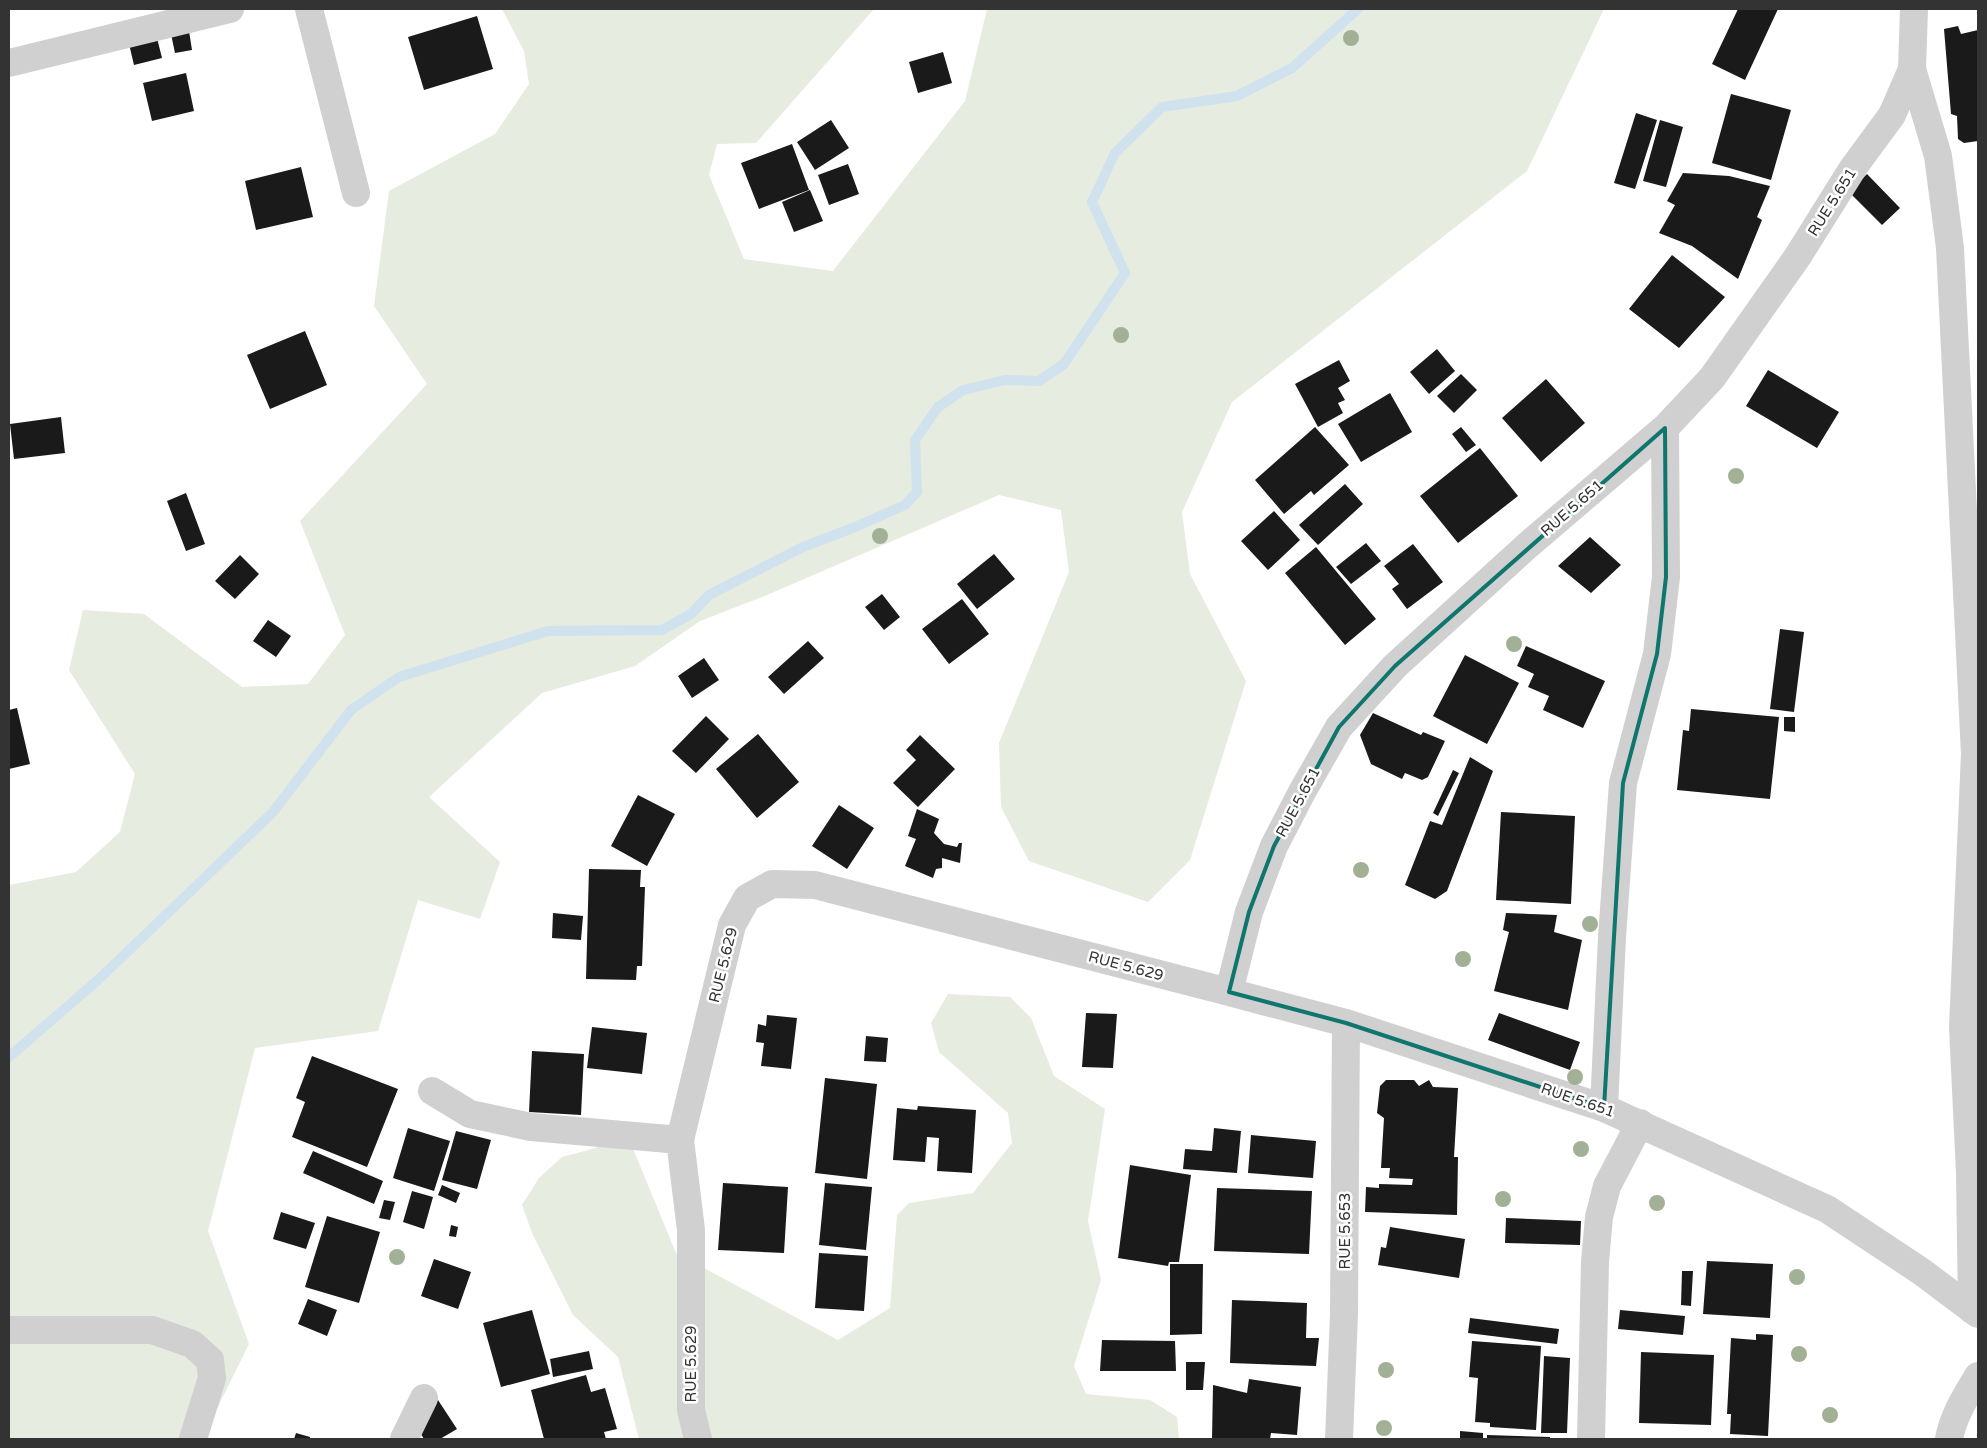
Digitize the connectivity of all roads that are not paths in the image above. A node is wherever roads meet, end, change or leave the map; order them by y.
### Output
1 (230, 9) edge
2 (309, 9) edge
3 (1914, 9) edge
4 (9, 63) edge
5 (1912, 69) junction
6 (356, 193) dead end
7 (1665, 428) junction
8 (1229, 992) junction
9 (1346, 1023) junction
10 (432, 1091) dead end
11 (1604, 1108) junction
12 (1640, 1123) junction
13 (680, 1140) junction
14 (1975, 1312) edge
15 (9, 1330) edge
16 (1978, 1376) edge
17 (424, 1398) dead end
18 (193, 1439) edge
19 (404, 1439) edge
20 (698, 1439) edge
21 (1339, 1439) edge
22 (1591, 1439) edge
23 (1949, 1439) edge

1 - 4 street
2 - 6 street
3 - 5 street, RUE 5.651
5 - 7 street, RUE 5.651
5 - 14 street
7 - 8 street, RUE 5.651
7 - 11 street
8 - 9 street, RUE 5.651
8 - 13 street, RUE 5.629
9 - 11 street, RUE 5.651
9 - 21 street, RUE 5.653
10 - 13 street
11 - 12 street, RUE 5.651
12 - 14 street, RUE 5.651
12 - 22 street
13 - 20 street, RUE 5.629
15 - 18 street
16 - 23 street
17 - 19 street

